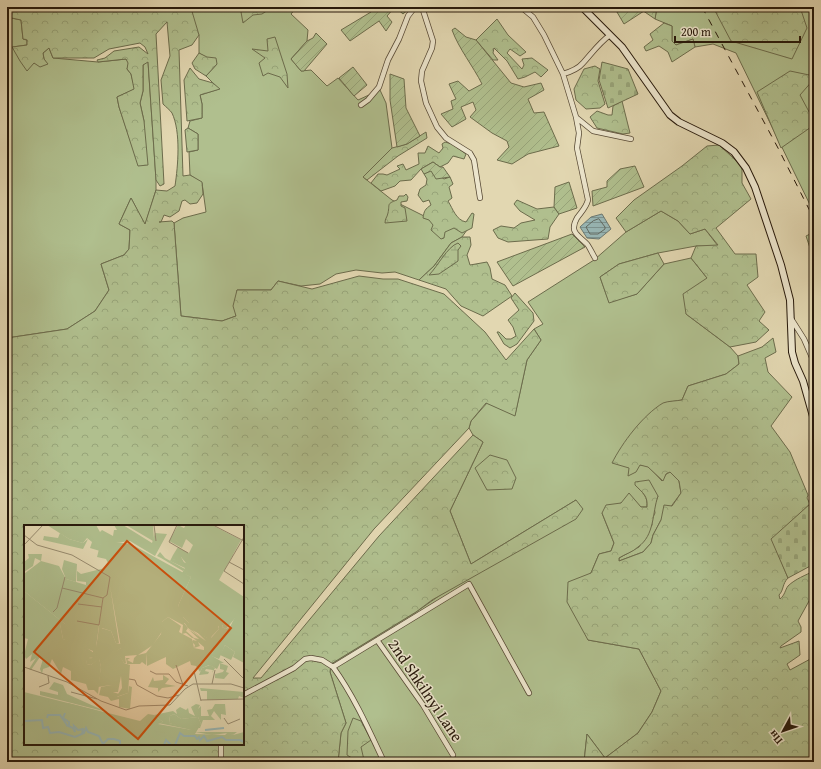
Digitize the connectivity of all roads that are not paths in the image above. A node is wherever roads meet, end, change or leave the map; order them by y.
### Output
1 (415, 7) edge
2 (422, 7) edge
3 (521, 7) edge
4 (582, 7) edge
5 (610, 34) junction
6 (563, 74) junction
7 (361, 104) dead end
8 (576, 118) junction
9 (631, 140) dead end
10 (480, 198) dead end
11 (595, 258) dead end
12 (792, 320) junction
13 (814, 362) edge
14 (814, 420) edge
15 (377, 640) junction
16 (333, 667) junction
17 (529, 693) dead end
18 (244, 694) edge
19 (221, 745) edge
20 (453, 755) dead end
21 (221, 762) edge
22 (384, 762) edge

1 - 7 street
2 - 10 street
3 - 6 street
4 - 5 street
5 - 6 street
5 - 12 street
6 - 8 street
8 - 9 street
8 - 11 street
12 - 13 street
12 - 14 street
15 - 16 street
15 - 17 street
15 - 20 street, 2nd Shkilnyi Lane
16 - 18 street
16 - 22 street
19 - 21 street

